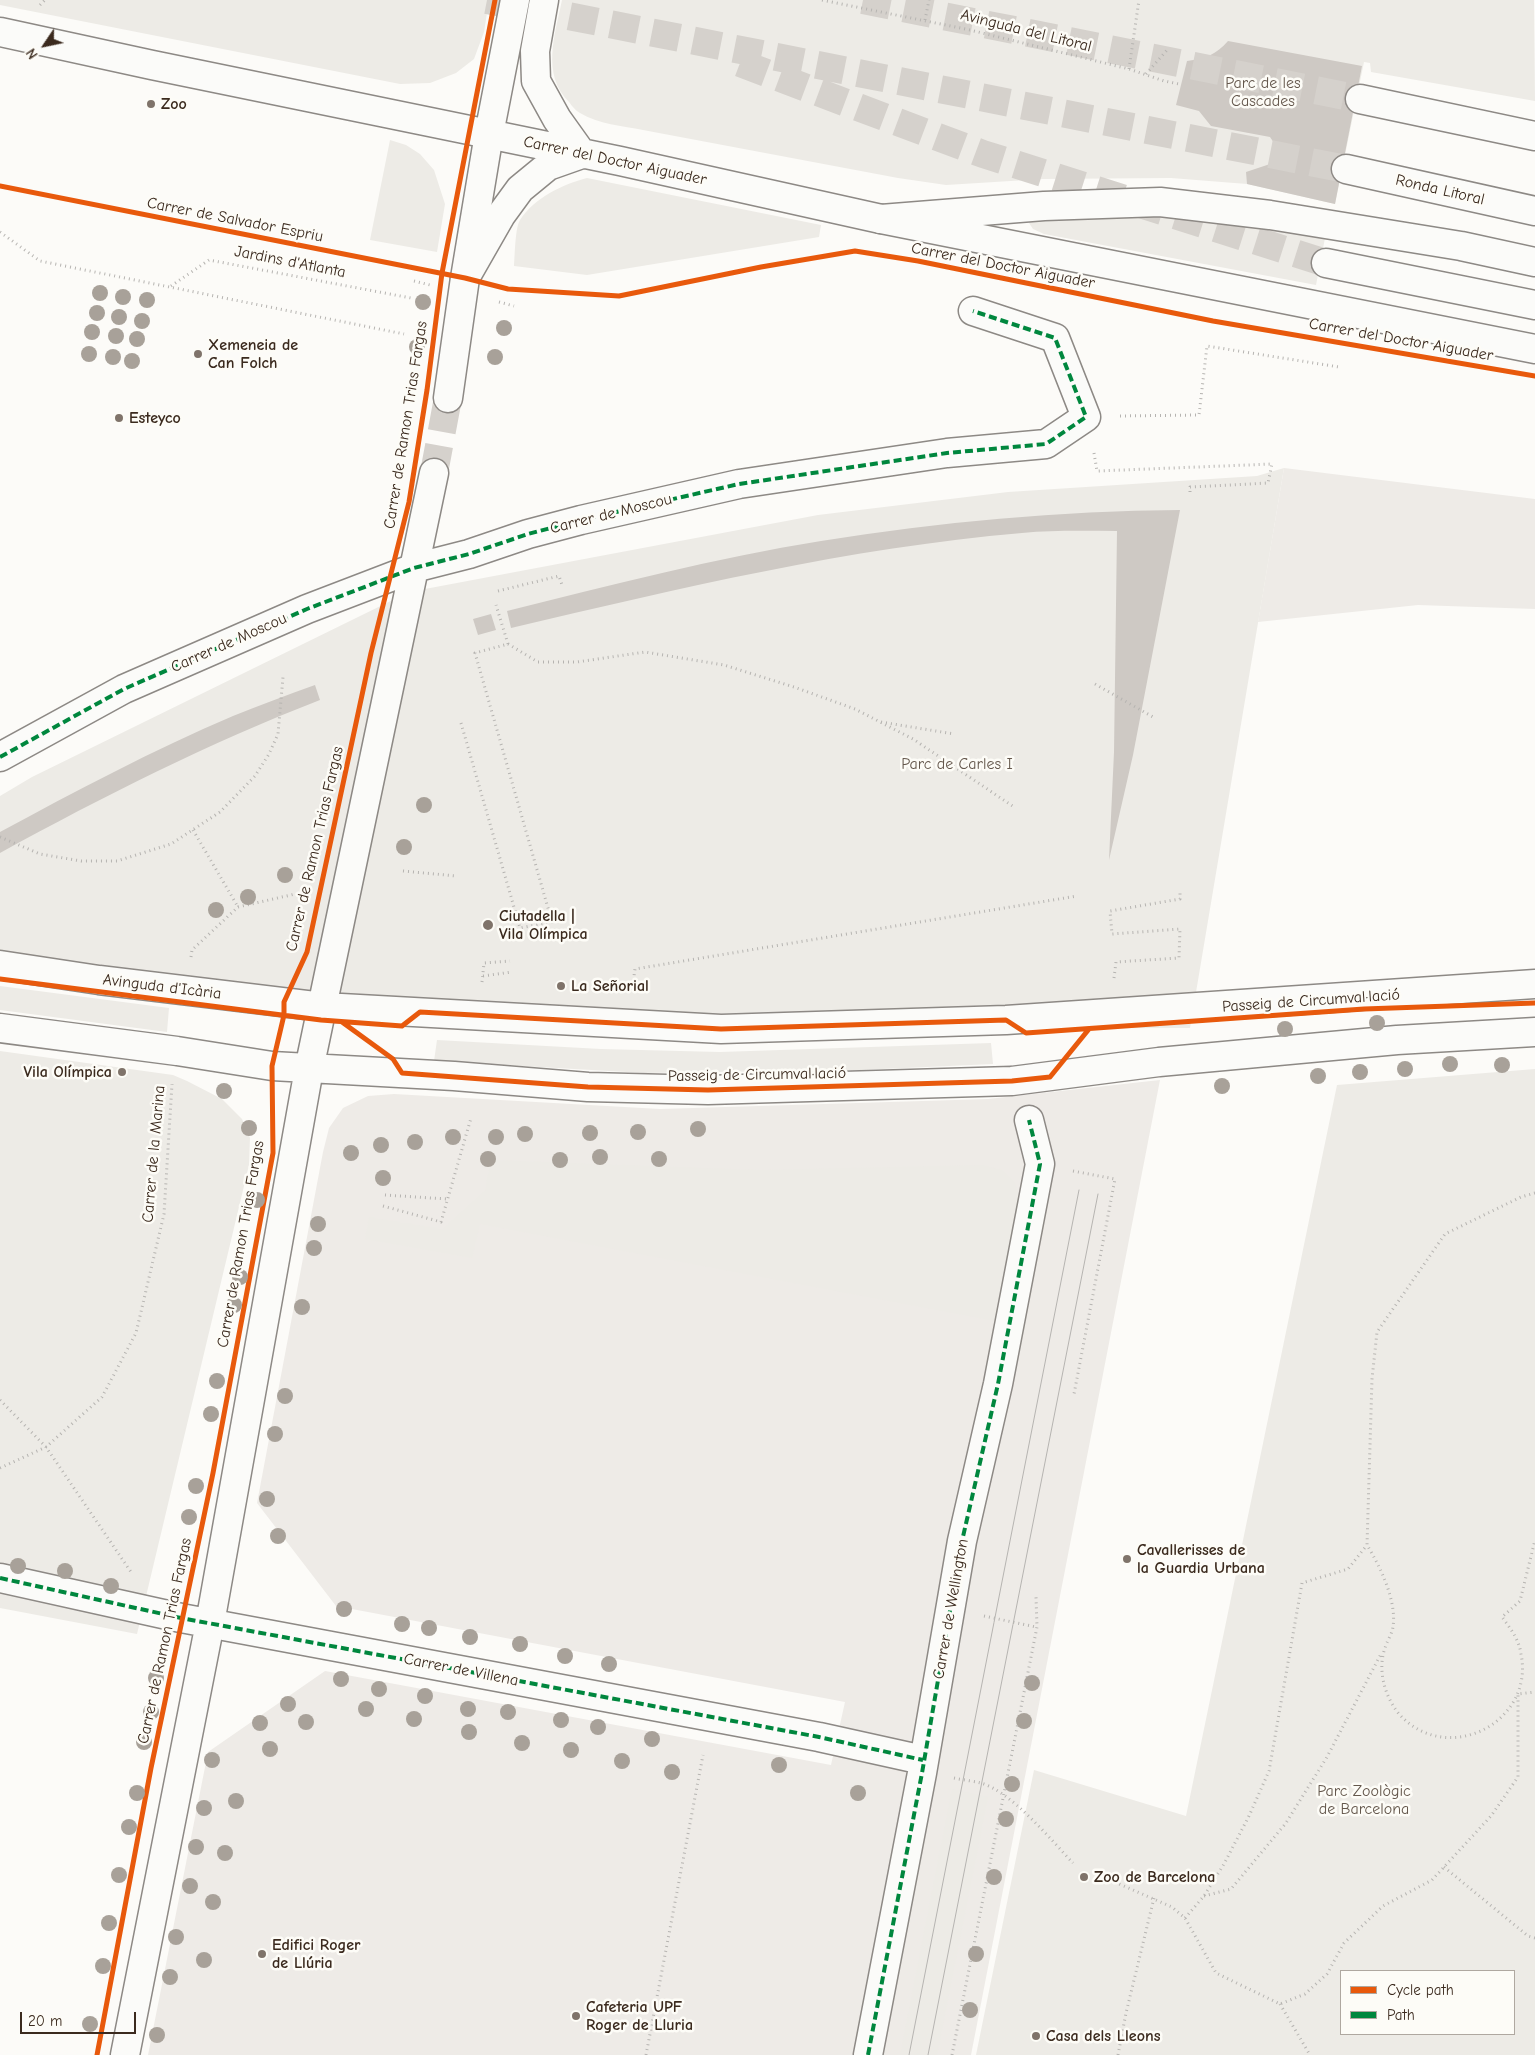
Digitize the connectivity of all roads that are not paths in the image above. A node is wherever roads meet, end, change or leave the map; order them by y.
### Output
1 (515, 0) edge
2 (544, 0) edge
3 (0, 32) edge
4 (1360, 98) tunnel mouth
5 (489, 134) junction
6 (1535, 136) edge
7 (582, 154) junction
8 (1346, 169) tunnel mouth
9 (1535, 211) edge
10 (882, 219) junction
11 (1535, 262) edge
12 (1326, 263) tunnel mouth
13 (465, 278) junction
14 (1535, 305) edge
15 (973, 311) dead end
16 (1535, 349) edge
17 (448, 398) tunnel mouth
18 (434, 473) tunnel mouth
19 (414, 568) junction
20 (0, 757) edge
21 (0, 965) edge
22 (1535, 984) edge
23 (323, 1007) junction
24 (0, 1028) edge
25 (1535, 1032) edge
26 (309, 1069) junction
27 (1029, 1120) dead end
28 (0, 1578) edge
29 (210, 1623) junction
30 (922, 1766) junction
31 (125, 2055) edge
32 (868, 2055) edge

1 - 5 main road
2 - 7 main road
3 - 5 main road
4 - 6 main road
5 - 7 main road, Carrer del Doctor Aiguader
5 - 13 main road
7 - 10 main road, Carrer del Doctor Aiguader
7 - 13 main road
8 - 9 main road, Ronda Litoral
10 - 11 main road
10 - 16 main road, Carrer del Doctor Aiguader
12 - 14 main road
13 - 17 main road
15 - 19 main road, Carrer de Moscou
18 - 19 main road, Carrer de Ramon Trias Fargas
19 - 20 main road, Carrer de Moscou
19 - 23 main road, Carrer de Ramon Trias Fargas
21 - 23 main road, Avinguda d'Icària
22 - 23 main road, Passeig de Circumval·lació
23 - 26 main road, Carrer de Ramon Trias Fargas
24 - 26 main road
25 - 26 main road, Passeig de Circumval·lació
26 - 29 main road, Carrer de Ramon Trias Fargas
27 - 30 main road, Carrer de Wellington
28 - 29 main road, Carrer de Villena
29 - 30 main road, Carrer de Villena
29 - 31 main road, Carrer de Ramon Trias Fargas
30 - 32 main road, Carrer de Wellington

